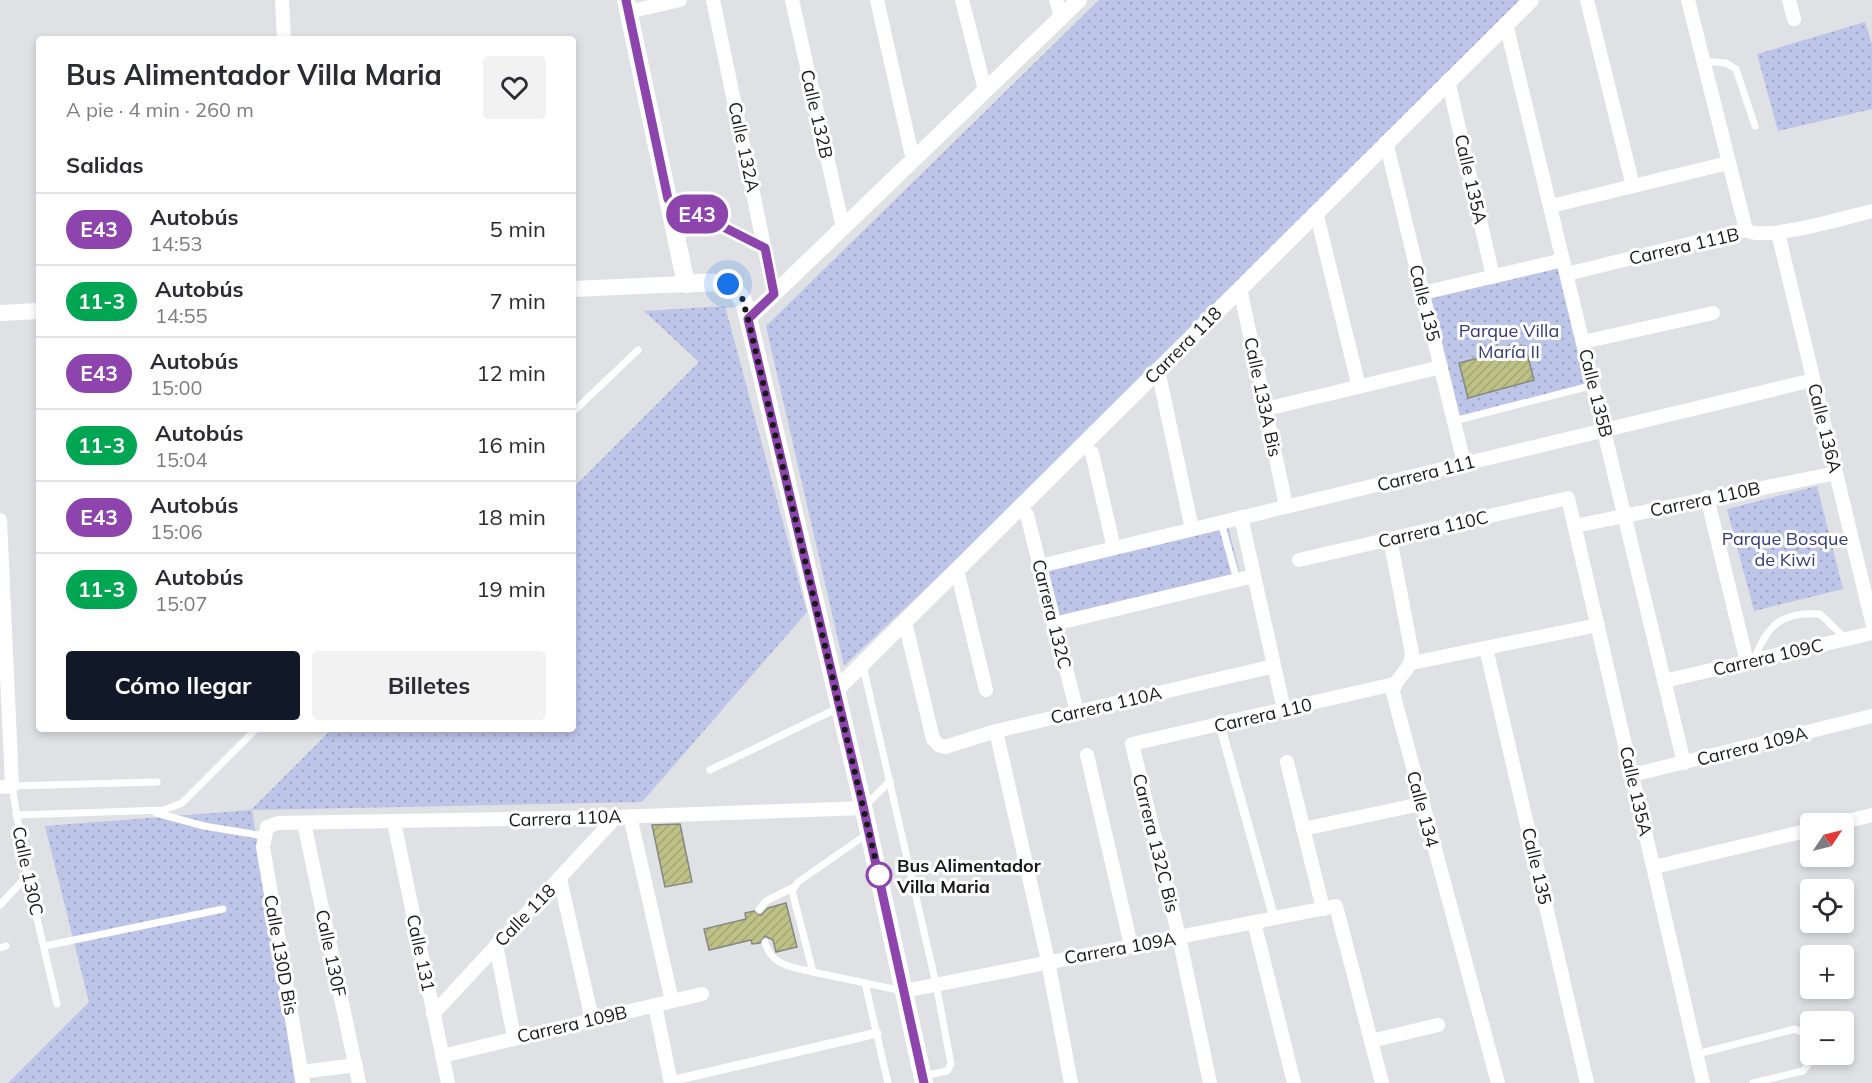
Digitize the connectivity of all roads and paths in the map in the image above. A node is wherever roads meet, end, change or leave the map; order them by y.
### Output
1 (282, 0) edge
2 (680, 0) edge
3 (713, 0) edge
4 (792, 0) edge
5 (877, 0) edge
6 (962, 0) edge
7 (1056, 0) edge
8 (1079, 0) edge
9 (1531, 0) edge
10 (1587, 0) edge
11 (1688, 0) edge
12 (1789, 0) edge
13 (627, 6) edge
14 (1061, 17) junction
15 (1794, 19) dead end
16 (1506, 24) junction
17 (284, 36) edge
18 (1703, 61) junction
19 (1448, 81) junction
20 (985, 90) junction
21 (1755, 126) dead end
22 (1386, 142) junction
23 (913, 160) junction
24 (1728, 163) junction
25 (1633, 186) junction
26 (668, 199) junction
27 (1551, 206) junction
28 (1872, 211) edge
29 (1316, 212) junction
30 (843, 228) junction
31 (1746, 230) junction
32 (1778, 233) junction
33 (765, 248) junction
34 (1565, 267) junction
35 (1493, 277) junction
36 (686, 284) junction
37 (1240, 288) junction
38 (576, 289) edge
39 (1423, 293) junction
40 (774, 294) junction
41 (36, 311) edge
42 (0, 313) edge
43 (1713, 313) dead end
44 (748, 319) junction
45 (1583, 342) junction
46 (638, 350) dead end
47 (1441, 367) junction
48 (1158, 370) junction
49 (1813, 380) junction
50 (1594, 385) junction
51 (1359, 387) junction
52 (576, 409) edge
53 (1266, 409) junction
54 (1454, 421) junction
55 (1604, 430) junction
56 (1092, 453) dead end
57 (1464, 463) junction
58 (1836, 472) junction
59 (1707, 497) junction
60 (1568, 498) joint
61 (1286, 506) junction
62 (1027, 515) dead end
63 (1625, 516) junction
64 (1241, 517) junction
65 (0, 520) edge
66 (1221, 522) junction
67 (1575, 526) junction
68 (1192, 529) junction
69 (1390, 539) junction
70 (1114, 548) junction
71 (1299, 560) dead end
72 (1040, 566) junction
73 (957, 570) junction
74 (1254, 576) junction
75 (1237, 580) junction
76 (905, 622) junction
77 (1872, 622) edge
78 (1054, 624) junction
79 (1598, 626) junction
80 (1872, 633) edge
81 (1846, 639) junction
82 (1486, 648) junction
83 (1751, 661) junction
84 (863, 663) junction
85 (1412, 663) junction
86 (1274, 666) junction
87 (1664, 681) junction
88 (1394, 684) junction
89 (987, 690) dead end
90 (838, 698) junction
91 (1284, 710) junction
92 (1077, 712) junction
93 (1872, 716) edge
94 (1220, 725) junction
95 (996, 731) junction
96 (253, 732) edge
97 (1132, 744) joint
98 (1087, 755) dead end
99 (1287, 762) dead end
100 (1684, 763) junction
101 (710, 770) dead end
102 (1632, 775) junction
103 (890, 781) junction
104 (157, 782) dead end
105 (6, 786) edge
106 (1421, 804) junction
107 (864, 808) junction
108 (150, 812) junction
109 (16, 815) junction
110 (1872, 815) edge
111 (630, 816) junction
112 (616, 817) junction
113 (1854, 820) edge
114 (394, 822) junction
115 (304, 823) junction
116 (1303, 829) junction
117 (265, 831) junction
118 (869, 832) junction
119 (1800, 832) edge
120 (1654, 867) junction
121 (27, 876) junction
122 (560, 879) junction
123 (794, 886) junction
124 (0, 905) edge
125 (1329, 908) junction
126 (223, 909) dead end
127 (759, 910) dead end
128 (1274, 918) junction
129 (1254, 922) junction
130 (1179, 937) junction
131 (765, 942) dead end
132 (496, 945) junction
133 (1131, 945) junction
134 (45, 946) junction
135 (1048, 961) junction
136 (813, 972) junction
137 (865, 983) junction
138 (936, 984) junction
139 (904, 991) junction
140 (702, 994) dead end
141 (672, 1001) junction
142 (57, 1004) dead end
143 (655, 1005) junction
144 (433, 1014) junction
145 (592, 1019) junction
146 (1438, 1025) dead end
147 (877, 1033) junction
148 (514, 1037) junction
149 (1371, 1041) junction
150 (1697, 1053) junction
151 (442, 1056) junction
152 (356, 1065) junction
153 (302, 1078) edge
154 (923, 1080) edge
155 (668, 1082) edge
156 (359, 1083) edge
157 (448, 1083) edge
158 (888, 1083) edge
159 (1071, 1083) edge
160 (1210, 1083) edge
161 (1294, 1083) edge
162 (1382, 1083) edge
163 (1498, 1083) edge
164 (1587, 1083) edge
165 (1703, 1083) edge
166 (1753, 1083) edge

1 - 17 street
2 - 13 street
3 - 33 street, Calle 132A
4 - 30 street, Calle 132B
5 - 23 street
6 - 20 street
7 - 14 street
8 - 14 street
9 - 16 street, Carrera 118
10 - 25 street
11 - 18 street
12 - 15 street
13 - 26 main road
14 - 20 street
16 - 19 street, Carrera 118
16 - 27 street, Calle 135B
18 - 21 lane
18 - 24 street
19 - 22 street, Carrera 118
19 - 35 street, Calle 135A
20 - 23 street
22 - 29 street, Carrera 118
22 - 39 street, Calle 135
23 - 30 street
24 - 25 street
24 - 31 street
25 - 27 street
26 - 33 street
26 - 36 main road
27 - 34 street, Calle 135B
28 - 32 street, Carrera 111B
29 - 37 street, Carrera 118
29 - 51 street
30 - 40 street
31 - 32 street, Carrera 111B
31 - 34 street, Carrera 111B
32 - 49 street, Calle 136A
33 - 40 street, Calle 132A
34 - 35 street, Carrera 111B
34 - 45 street, Calle 135B
35 - 39 street, Carrera 111B
36 - 38 street
36 - 44 main road
37 - 48 street, Carrera 118
37 - 53 street, Calle 133A Bis
39 - 47 street, Calle 135
40 - 44 street
41 - 42 street
43 - 45 street
44 - 90 main road
45 - 50 street, Calle 135B
46 - 52 lane
47 - 51 street
47 - 54 street, Calle 135
48 - 68 street
48 - 73 street, Carrera 118
49 - 55 street, Carrera 111
49 - 58 street, Calle 136A
50 - 54 lane
50 - 55 street, Calle 135B
51 - 53 street
53 - 61 street, Calle 133A Bis
54 - 57 street, Calle 135
55 - 57 street, Carrera 111
55 - 63 street, Calle 135B
56 - 70 street
57 - 61 street, Carrera 111
58 - 59 street, Carrera 110B
58 - 77 street, Calle 136A
59 - 63 street, Carrera 110B
59 - 83 street
60 - 67 street, Calle 135A
60 - 69 street, Carrera 110C
61 - 64 street, Carrera 111
62 - 72 street, Carrera 132C
63 - 67 street, Carrera 110B
63 - 87 street, Calle 135B
64 - 66 street, Carrera 111
64 - 74 street
65 - 105 street, Calle 130C
66 - 68 street, Carrera 111
66 - 75 lane
67 - 79 street, Calle 135A
68 - 70 street, Carrera 111
69 - 71 street, Carrera 110C
69 - 85 street
70 - 72 street, Carrera 111
72 - 78 street, Carrera 132C
73 - 76 street, Carrera 118
73 - 89 street
74 - 75 street
74 - 86 street
75 - 78 street
76 - 84 street, Carrera 118
76 - 95 street, Carrera 110A
78 - 92 street, Carrera 132C
79 - 82 street
79 - 102 street, Calle 135A
80 - 81 street, Carrera 109C
81 - 83 street, Carrera 109C
81 - 83 lane
82 - 85 street
82 - 164 street, Calle 135
83 - 87 street, Carrera 109C
84 - 90 street, Carrera 118
84 - 103 lane
85 - 88 street
86 - 91 street
86 - 92 street, Carrera 110A
87 - 100 street, Calle 135B
88 - 91 street, Carrera 110
88 - 106 street, Calle 134
90 - 101 lane
90 - 107 main road
91 - 94 street, Carrera 110
92 - 95 street, Carrera 110A
93 - 100 street, Carrera 109A
94 - 97 street, Carrera 110
94 - 128 street
95 - 135 street
96 - 108 lane
97 - 130 street, Carrera 132C Bis
98 - 133 street
99 - 116 street
100 - 102 street, Carrera 109A
102 - 120 street, Calle 135A
103 - 107 lane
103 - 138 lane
104 - 105 lane
105 - 109 lane, Calle 130C
106 - 116 street
106 - 163 street, Calle 134
107 - 111 street, Carrera 110A
107 - 118 main road
108 - 109 lane
108 - 117 lane
109 - 121 lane, Calle 130C
110 - 113 street
111 - 112 street, Carrera 110A
111 - 141 street
112 - 114 street, Carrera 110A
112 - 122 street, Calle 118
114 - 115 street, Carrera 110A
114 - 144 street, Calle 131
115 - 117 street, Carrera 110A
115 - 152 street, Calle 130F
116 - 125 street
117 - 153 street, Calle 130D Bis
118 - 123 lane
118 - 139 main road
119 - 120 street
120 - 150 street, Calle 135A
121 - 124 lane
121 - 134 lane, Calle 130C
122 - 132 street, Calle 118
122 - 145 street
123 - 127 lane
123 - 136 lane
125 - 128 street, Carrera 109A
125 - 149 street
126 - 134 lane
128 - 129 street, Carrera 109A
129 - 130 street, Carrera 109A
129 - 161 street
130 - 133 street, Carrera 109A
130 - 160 street, Carrera 132C Bis
131 - 136 lane
132 - 144 street, Calle 118
132 - 148 street
133 - 135 street, Carrera 109A
134 - 142 lane, Calle 130C
135 - 138 street, Carrera 109A
135 - 159 street
136 - 137 lane
137 - 139 lane
137 - 147 lane
138 - 139 street, Carrera 109A
138 - 154 lane
139 - 154 main road
140 - 141 street, Carrera 109B
141 - 143 street, Carrera 109B
143 - 145 street, Carrera 109B
143 - 155 street
144 - 151 street, Calle 131
145 - 148 street, Carrera 109B
146 - 149 street
147 - 155 street
147 - 158 lane
148 - 151 street, Carrera 109B
149 - 162 street
150 - 165 street, Calle 135A
150 - 166 lane
151 - 157 street, Calle 131
152 - 153 street
152 - 156 street, Calle 130F

